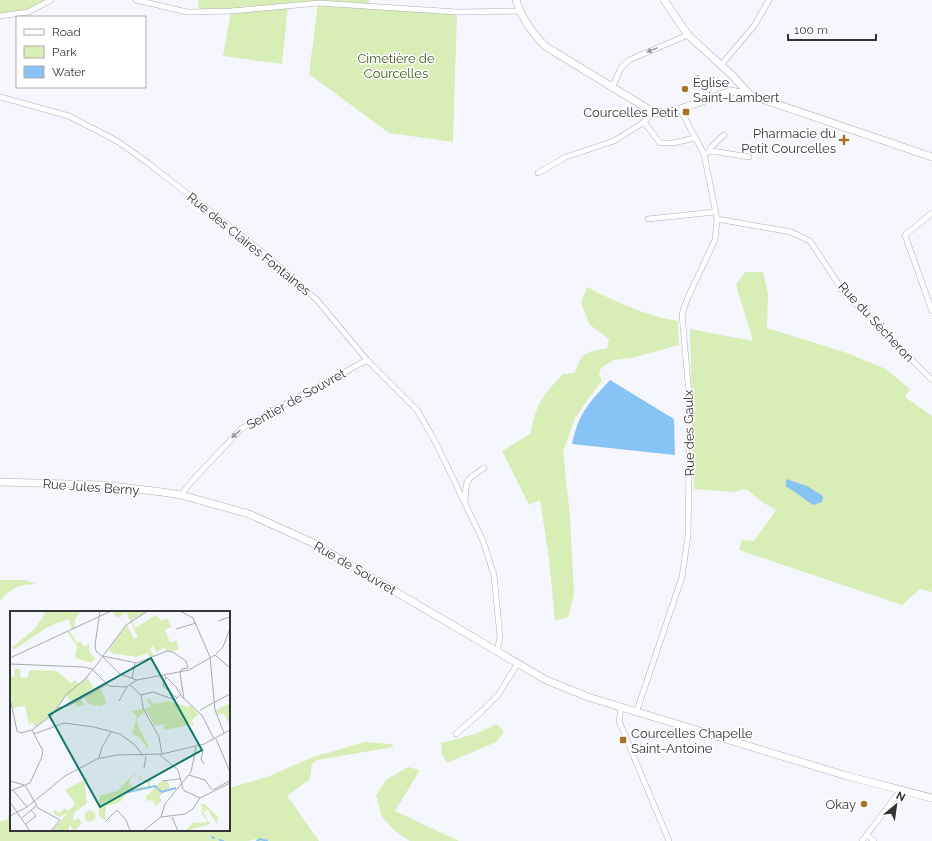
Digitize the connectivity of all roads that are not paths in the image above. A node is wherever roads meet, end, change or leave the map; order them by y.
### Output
1 (51, 0) edge
2 (136, 0) edge
3 (516, 0) edge
4 (664, 0) edge
5 (769, 0) edge
6 (519, 11) junction
7 (0, 16) edge
8 (688, 35) junction
9 (721, 65) junction
10 (612, 88) junction
11 (750, 95) junction
12 (0, 97) edge
13 (680, 109) junction
14 (653, 112) junction
15 (644, 122) junction
16 (724, 135) dead end
17 (695, 138) junction
18 (710, 152) junction
19 (704, 154) junction
20 (749, 157) dead end
21 (932, 157) edge
22 (538, 173) dead end
23 (715, 212) junction
24 (932, 212) edge
25 (648, 219) dead end
26 (717, 219) junction
27 (932, 311) edge
28 (367, 360) junction
29 (932, 380) edge
30 (484, 468) dead end
31 (0, 482) edge
32 (181, 495) junction
33 (465, 503) junction
34 (497, 651) junction
35 (518, 663) junction
36 (621, 708) junction
37 (636, 713) junction
38 (456, 734) dead end
39 (900, 791) junction
40 (932, 798) edge
41 (867, 835) junction
42 (669, 841) edge
43 (862, 841) edge
44 (874, 841) edge

1 - 7 street
2 - 6 street
3 - 6 main road
4 - 8 main road
5 - 9 street
6 - 10 main road
8 - 9 main road
8 -> 10 street
9 - 11 main road
10 - 14 main road
11 - 13 main road
11 - 21 main road
12 - 28 street, Rue des Claires Fontaines
13 - 14 main road
13 - 17 street, Rue des Gaulx
14 - 15 street
15 - 17 street
15 - 22 street
16 - 18 street
17 - 19 street, Rue des Gaulx
18 - 19 street
18 - 20 street
19 - 23 street, Rue des Gaulx
23 - 25 street
23 - 26 street, Rue des Gaulx
24 - 27 street
26 - 29 street, Rue du Sécheron
26 - 37 street, Rue des Gaulx
28 -> 32 street, Sentier de Souvret
28 - 33 street, Rue des Claires Fontaines
30 - 33 street, Rue des Claires Fontaines
31 - 32 main road, Rue Jules Berny
32 - 34 main road, Rue de Souvret
33 - 34 street, Rue des Claires Fontaines
34 - 35 main road, Rue de Souvret
35 - 36 main road, Rue de Souvret
35 - 38 street
36 - 37 main road, Rue de Souvret
36 - 42 street
37 - 39 main road, Rue de Souvret
39 - 40 main road, Rue de Souvret
39 - 41 street
41 - 43 street
41 - 44 street

